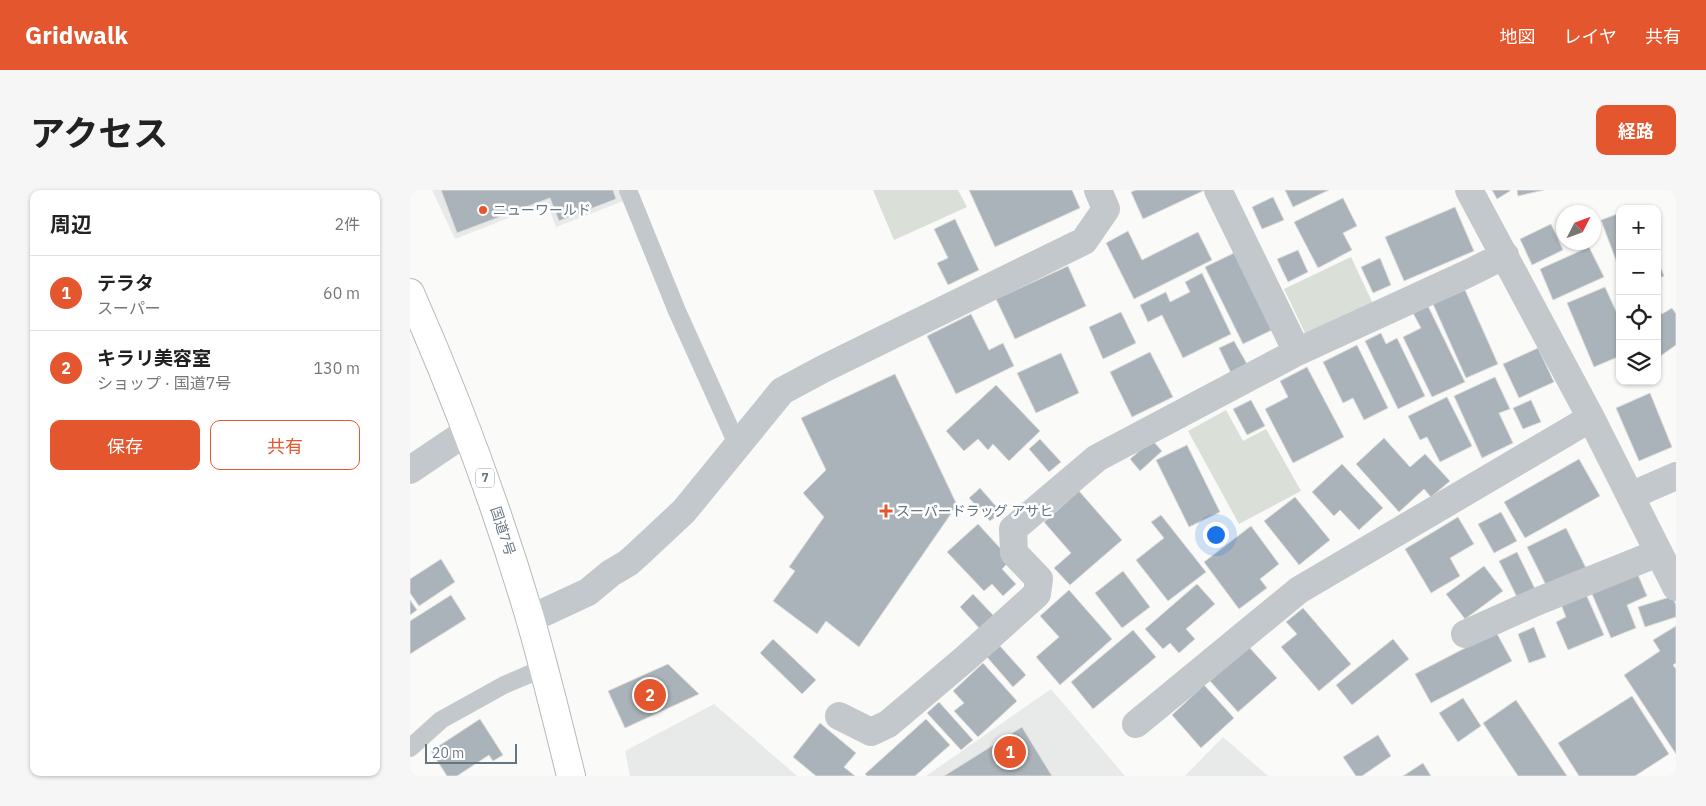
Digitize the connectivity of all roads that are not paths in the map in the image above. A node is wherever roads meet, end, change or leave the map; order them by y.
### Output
1 (628, 190) edge
2 (1098, 190) edge
3 (1218, 190) edge
4 (1470, 190) edge
5 (1505, 255) junction
6 (410, 293) edge
7 (1297, 352) junction
8 (1591, 418) junction
9 (468, 431) junction
10 (737, 444) junction
11 (410, 470) edge
12 (1676, 476) edge
13 (1630, 496) junction
14 (1658, 553) junction
15 (1676, 587) edge
16 (530, 619) junction
17 (1465, 634) dead end
18 (544, 668) junction
19 (839, 716) dead end
20 (1136, 724) dead end
21 (410, 748) edge
22 (571, 776) edge

1 - 10 lane
2 - 10 street
3 - 7 street
4 - 5 street
5 - 7 street
5 - 8 street
6 - 9 highway, 国道7号 / 7
7 - 19 street
8 - 13 street
8 - 20 street
9 - 11 street
9 - 16 highway, 国道7号 / 7
10 - 16 street
12 - 13 street
13 - 14 street
14 - 15 street
14 - 17 street
16 - 18 highway, 国道7号 / 7
18 - 21 lane
18 - 22 highway, 国道7号 / 7

